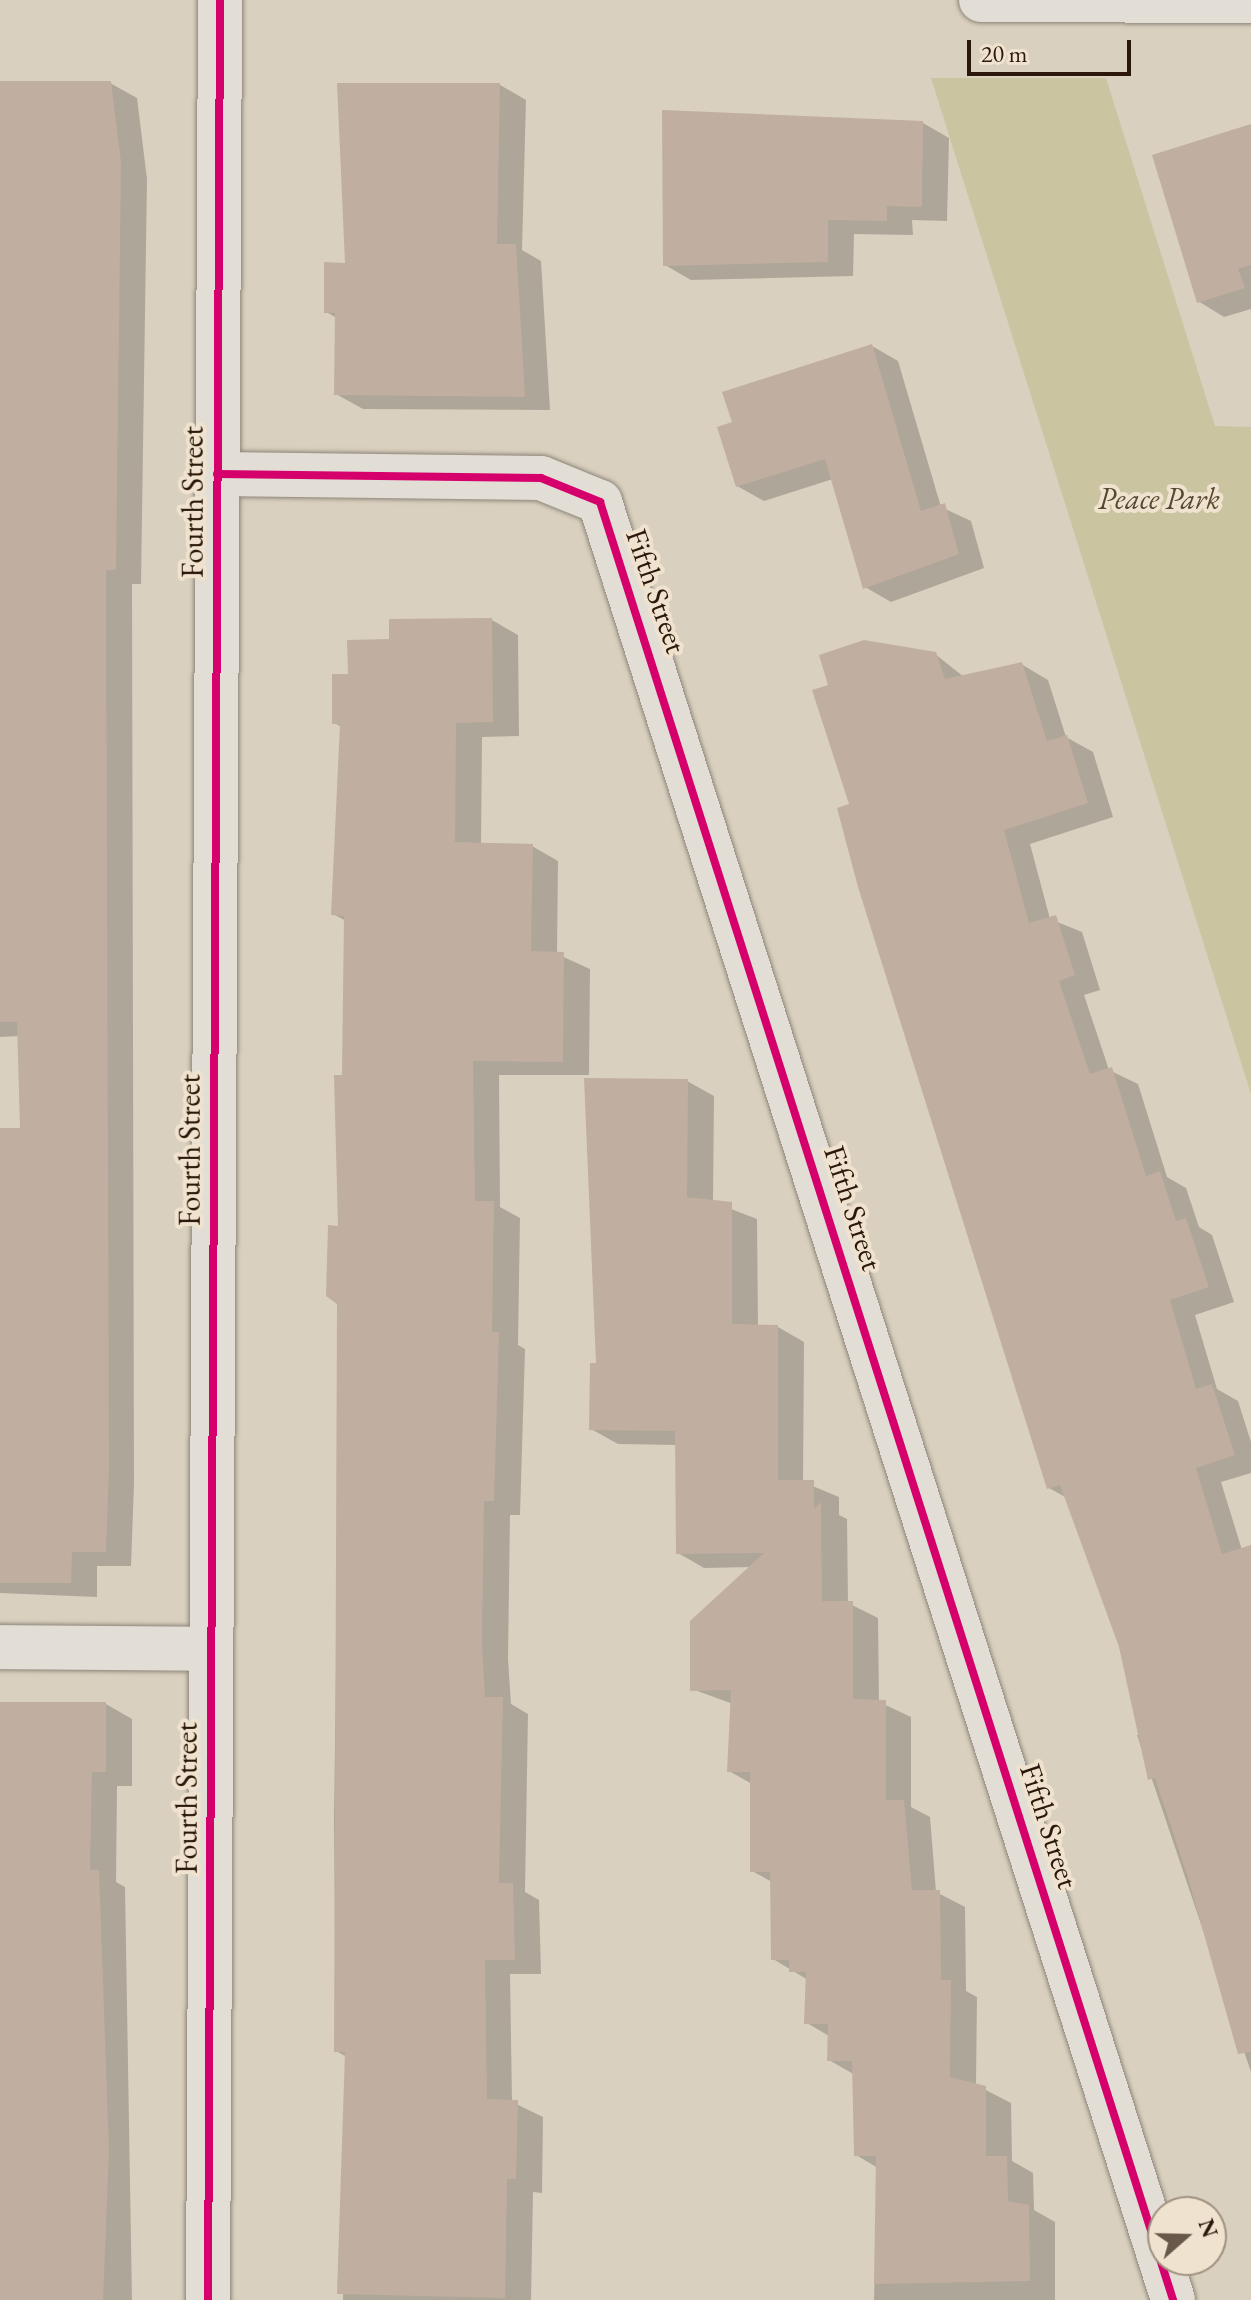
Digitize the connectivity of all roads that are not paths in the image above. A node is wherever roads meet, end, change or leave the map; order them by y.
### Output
1 (220, 0) edge
2 (981, 0) edge
3 (1251, 1) edge
4 (217, 474) junction
5 (0, 1647) edge
6 (211, 1649) junction
7 (208, 2300) edge
8 (1173, 2300) edge

1 - 4 street, Fourth Street
2 - 3 street
4 - 6 street, Fourth Street
4 - 8 street, Fifth Street
5 - 6 street
6 - 7 street, Fourth Street

